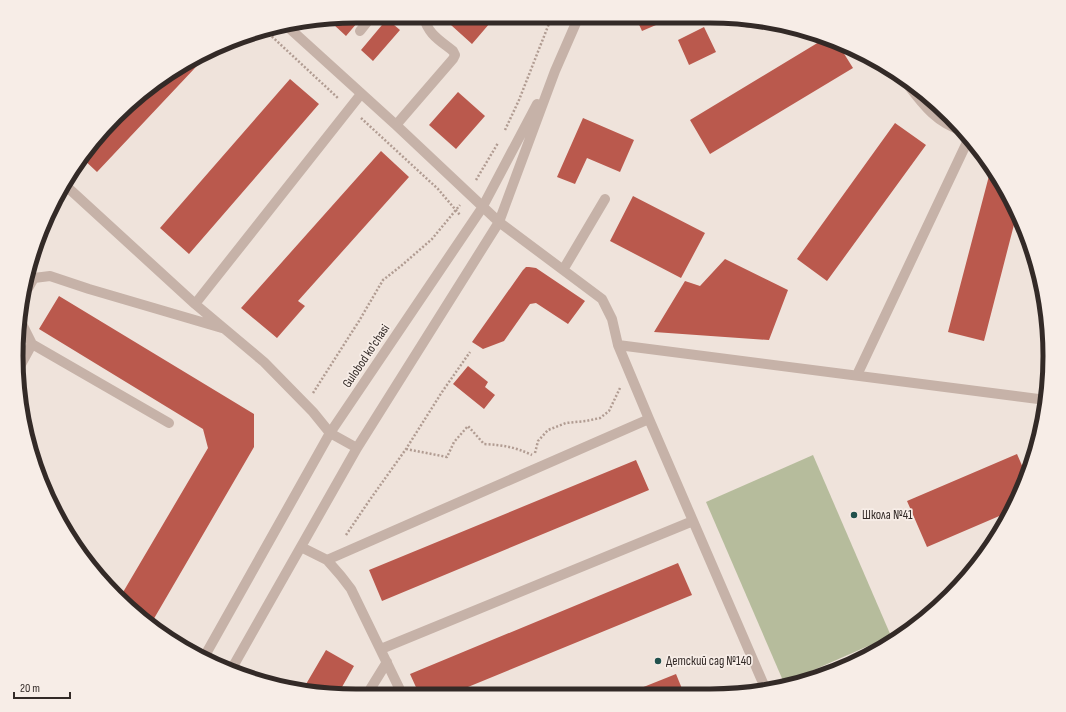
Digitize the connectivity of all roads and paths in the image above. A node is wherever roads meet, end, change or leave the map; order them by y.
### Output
1 (366, 23) edge
2 (425, 23) edge
3 (549, 23) edge
4 (576, 23) edge
5 (290, 29) edge
6 (360, 31) dead end
7 (269, 34) edge
8 (555, 71) junction
9 (914, 93) edge
10 (362, 94) junction
11 (350, 109) junction
12 (396, 125) junction
13 (949, 125) edge
14 (505, 130) dead end
15 (498, 143) dead end
16 (966, 144) edge
17 (69, 188) edge
18 (468, 194) junction
19 (605, 199) dead end
20 (482, 208) junction
21 (457, 210) junction
22 (499, 222) junction
23 (563, 270) junction
24 (31, 284) edge
25 (195, 304) junction
26 (24, 329) edge
27 (226, 330) junction
28 (32, 344) junction
29 (618, 345) junction
30 (470, 352) dead end
31 (23, 360) edge
32 (628, 369) junction
33 (857, 375) junction
34 (1040, 399) edge
35 (305, 405) junction
36 (649, 419) junction
37 (169, 423) dead end
38 (330, 433) junction
39 (357, 448) junction
40 (406, 449) junction
41 (693, 521) junction
42 (301, 546) junction
43 (331, 559) junction
44 (381, 650) junction
45 (206, 653) edge
46 (387, 662) junction
47 (233, 666) edge
48 (764, 685) edge
49 (370, 689) edge
50 (400, 689) edge

1 - 6 street
2 - 12 street
3 - 14 path
4 - 8 street, Gulobod ko'chasi
5 - 10 street
7 - 11 path
8 - 20 street, Gulobod ko'chasi
8 - 22 street, Gulobod ko'chasi
9 - 13 street
10 - 11 street
10 - 12 street
11 - 21 path
11 - 25 street
12 - 18 street
15 - 18 path
16 - 33 street
17 - 25 street
18 - 20 street
18 - 21 path
19 - 23 street
20 - 22 street
20 - 38 street, Gulobod ko'chasi
21 - 35 path
22 - 23 street
22 - 39 street, Gulobod ko'chasi
23 - 29 street
24 - 27 street
25 - 27 street
26 - 28 street
27 - 35 street
28 - 31 street
28 - 37 street
29 - 32 street
29 - 33 street
30 - 40 path
32 - 36 street
32 - 40 path
33 - 34 street
35 - 38 street
36 - 41 street
36 - 43 street
38 - 39 street
38 - 45 street, Gulobod ko'chasi
39 - 42 street, Gulobod ko'chasi
40 - 43 path
41 - 44 street
41 - 48 street
42 - 43 street
42 - 47 street, Gulobod ko'chasi
43 - 44 street
44 - 46 street
46 - 49 street
46 - 50 street

